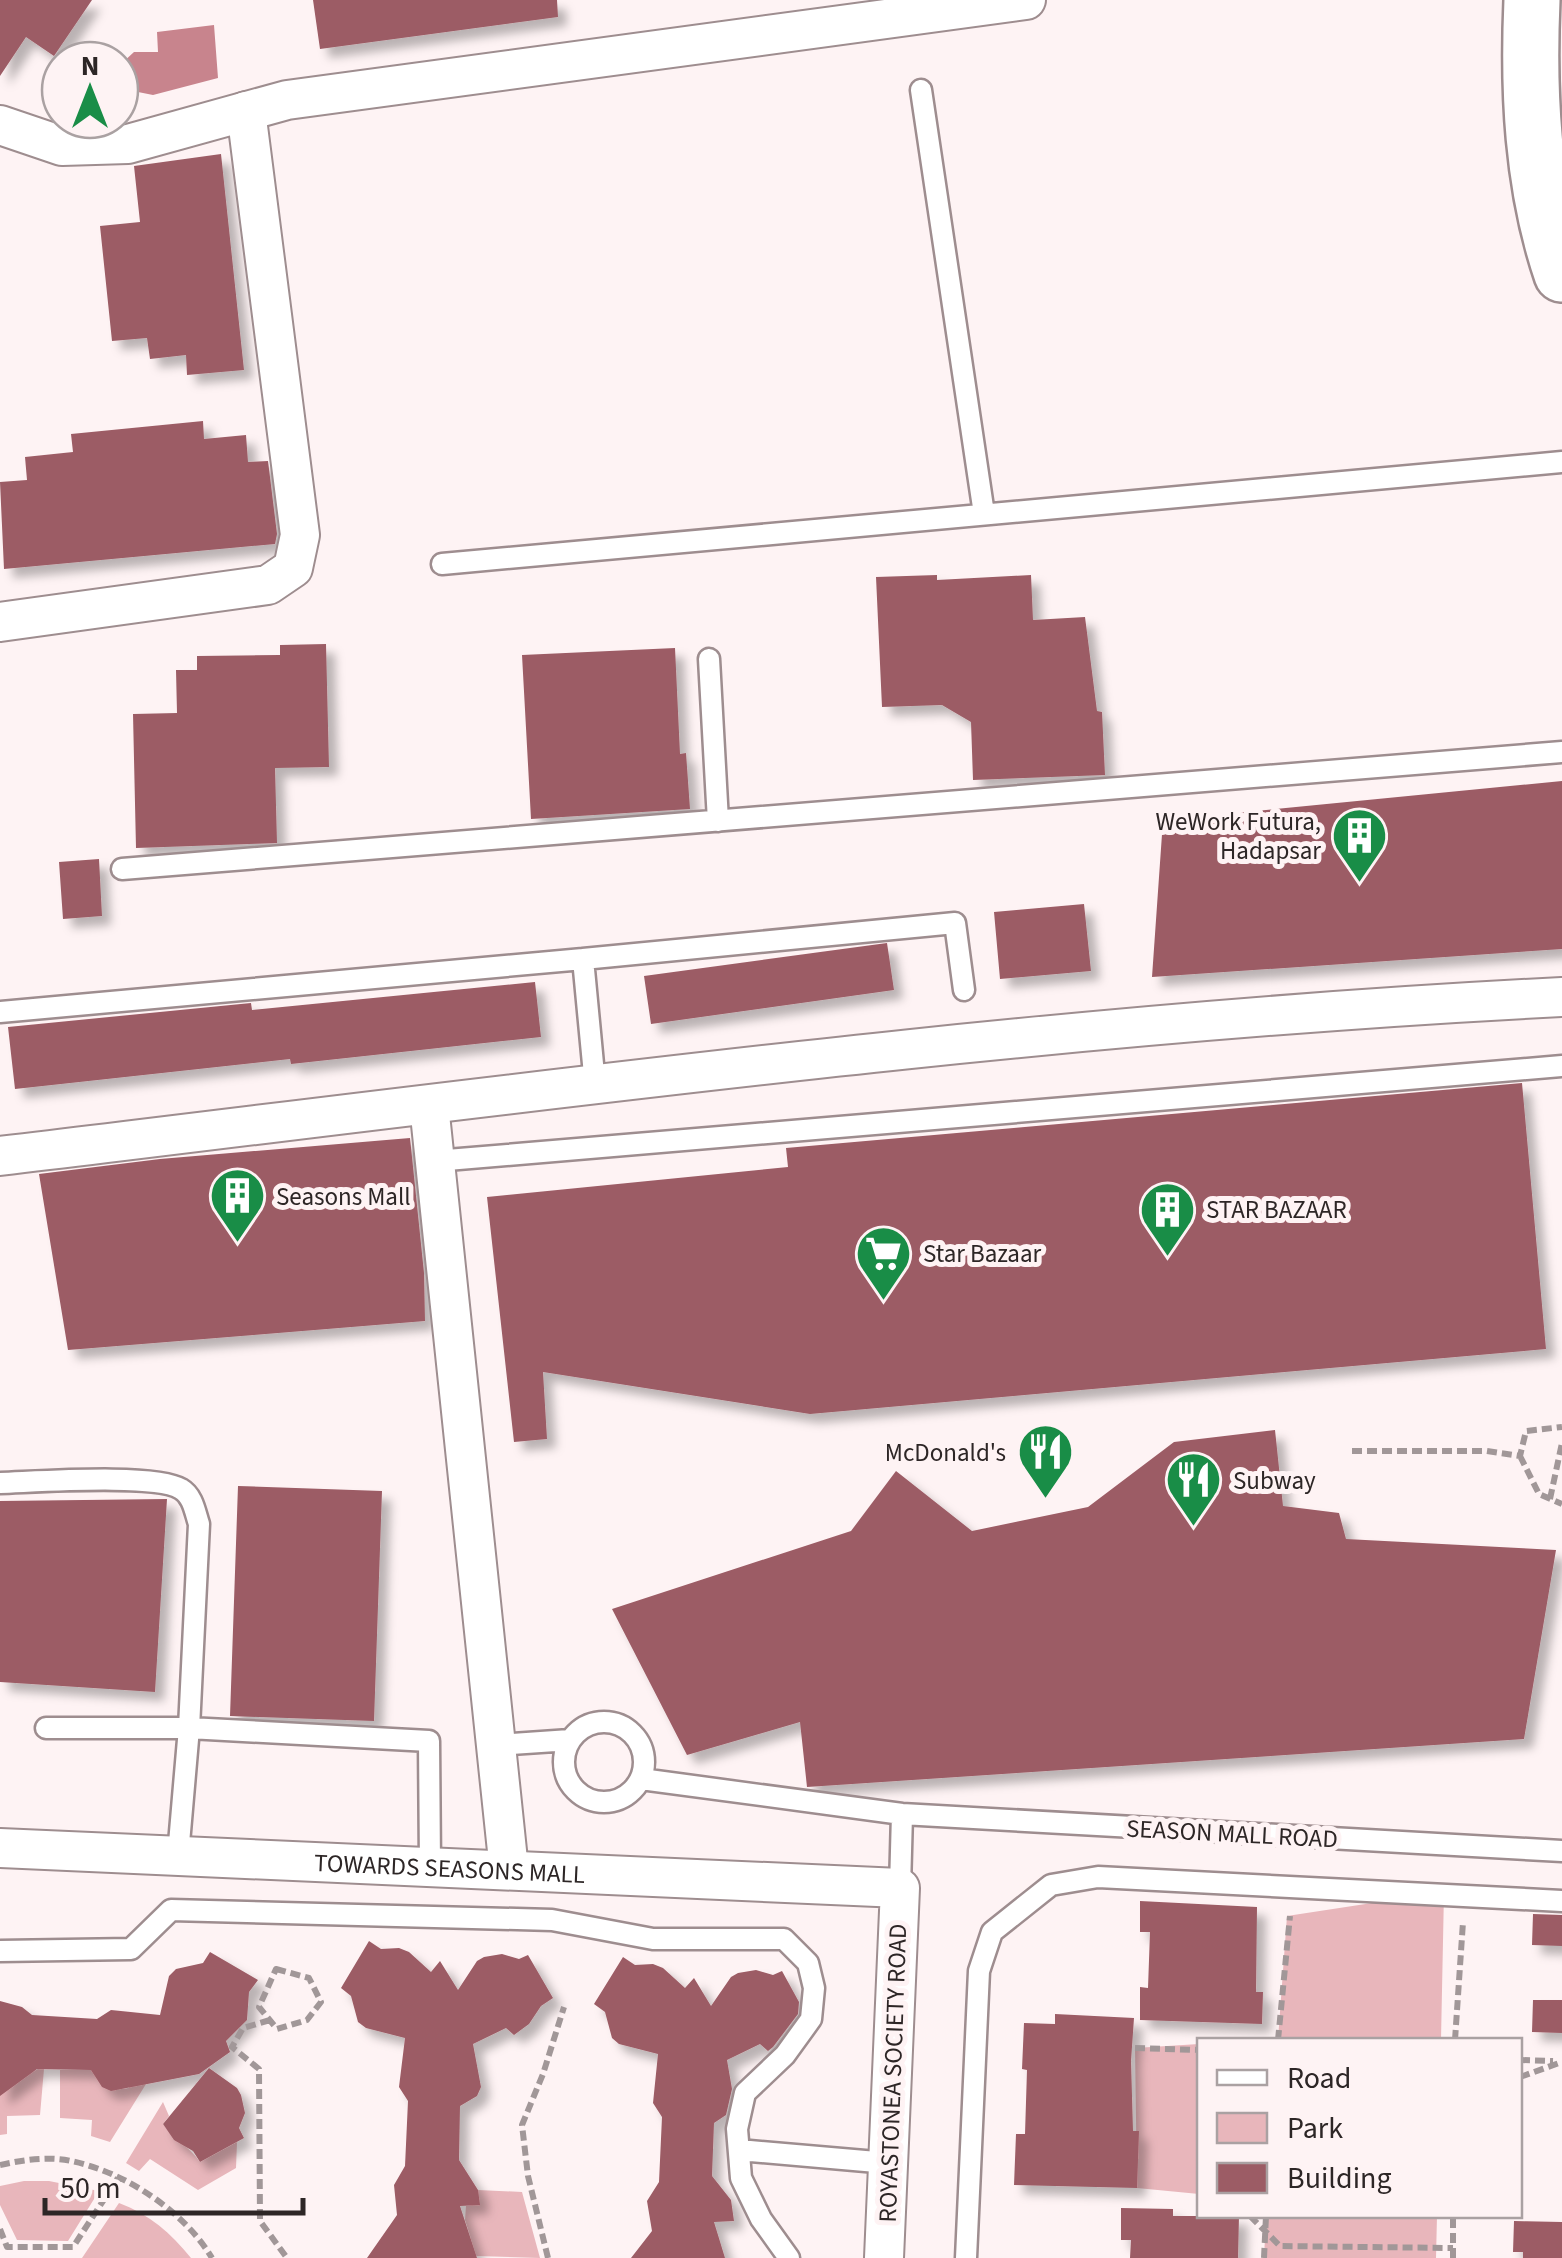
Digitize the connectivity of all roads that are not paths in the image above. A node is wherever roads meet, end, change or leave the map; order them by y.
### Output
1 (1026, 0) edge
2 (1532, 0) edge
3 (922, 90) dead end
4 (246, 111) junction
5 (0, 126) edge
6 (1557, 239) edge
7 (1562, 462) edge
8 (984, 514) junction
9 (442, 564) dead end
10 (0, 622) edge
11 (709, 659) dead end
12 (1562, 752) edge
13 (718, 821) junction
14 (122, 869) dead end
15 (583, 959) junction
16 (964, 990) dead end
17 (1562, 997) edge
18 (0, 1012) edge
19 (1562, 1066) edge
20 (595, 1085) junction
21 (429, 1105) junction
22 (0, 1156) edge
23 (435, 1161) junction
24 (0, 1482) edge
25 (46, 1728) dead end
26 (189, 1728) junction
27 (570, 1740) junction
28 (496, 1745) junction
29 (641, 1779) junction
30 (902, 1814) junction
31 (0, 1848) edge
32 (1562, 1851) edge
33 (178, 1856) junction
34 (430, 1866) junction
35 (509, 1870) junction
36 (900, 1888) junction
37 (1562, 1901) edge
38 (0, 1951) edge
39 (739, 2150) junction
40 (888, 2163) junction
41 (788, 2258) edge
42 (884, 2258) edge
43 (966, 2258) edge

1 - 4 street
2 - 6 highway
3 - 8 lane
4 - 5 street
4 - 10 street
7 - 8 lane
8 - 9 lane
11 - 13 lane
12 - 13 lane
13 - 14 lane
15 - 16 lane
15 - 18 lane
15 - 20 lane
17 - 20 street
19 - 23 lane
20 - 21 street
21 - 22 street
21 - 23 street
23 - 28 street
24 - 26 lane
25 - 26 lane
26 - 33 lane
26 - 34 lane
27 - 28 lane
27 - 29 lane
27 - 29 lane
28 - 35 street
29 - 30 lane, SEASON MALL ROAD
30 - 32 lane, SEASON MALL ROAD
30 - 36 lane
31 - 33 street, TOWARDS SEASONS MALL
33 - 34 street, TOWARDS SEASONS MALL
34 - 35 street, TOWARDS SEASONS MALL
35 - 36 street, TOWARDS SEASONS MALL
36 - 40 street, ROYASTONEA SOCIETY ROAD
37 - 43 lane
38 - 39 lane
39 - 40 lane
39 - 41 lane
40 - 42 street, ROYASTONEA SOCIETY ROAD

